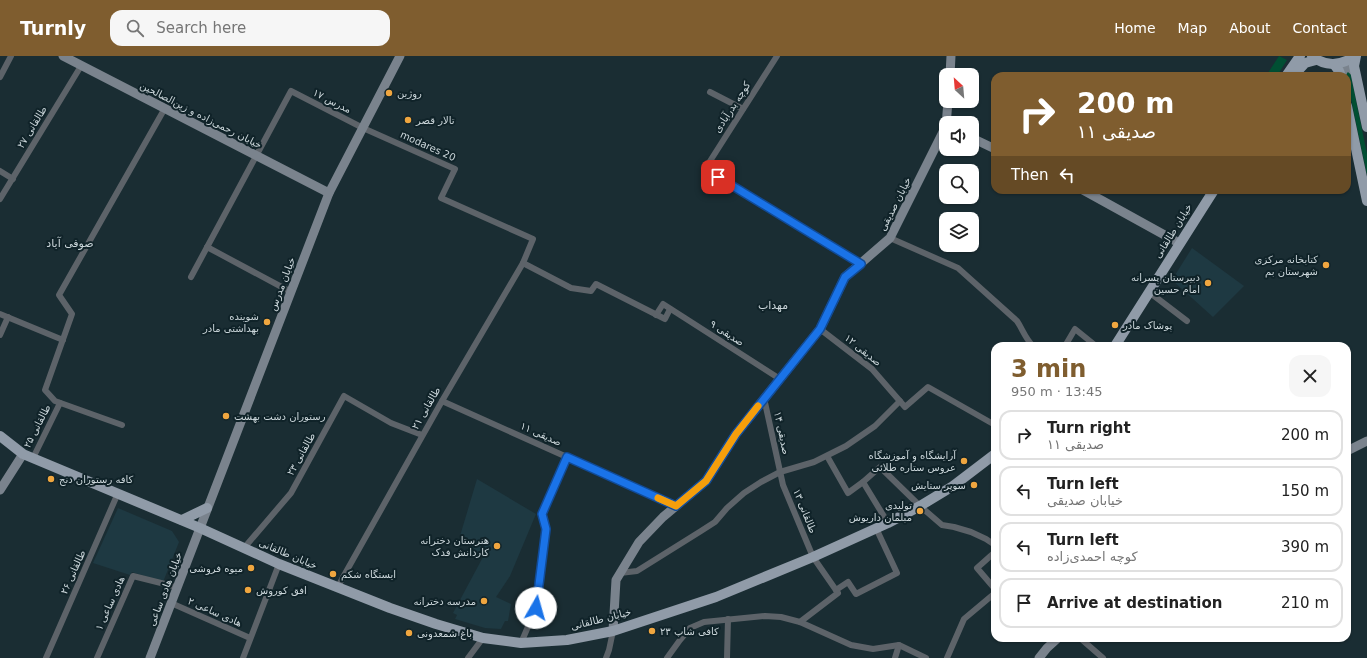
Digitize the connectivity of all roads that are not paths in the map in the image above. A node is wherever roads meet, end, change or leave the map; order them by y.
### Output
1 (11, 56) edge
2 (63, 56) edge
3 (400, 56) edge
4 (777, 56) edge
5 (951, 56) edge
6 (1355, 56) edge
7 (1308, 59) edge
8 (1334, 64) junction
9 (81, 66) junction
10 (950, 68) edge
11 (1291, 72) edge
12 (1297, 72) edge
13 (1340, 72) edge
14 (1343, 72) edge
15 (1355, 72) junction
16 (0, 77) edge
17 (710, 92) dead end
18 (165, 108) junction
19 (743, 110) junction
20 (1351, 126) edge
21 (1367, 127) edge
22 (363, 128) junction
23 (1351, 133) edge
24 (939, 141) edge
25 (979, 141) edge
26 (1354, 141) junction
27 (991, 147) edge
28 (256, 156) junction
29 (0, 171) edge
30 (13, 178) junction
31 (329, 193) junction
32 (1090, 194) edge
33 (1211, 194) edge
34 (0, 199) edge
35 (1367, 201) edge
36 (890, 238) junction
37 (533, 239) joint
38 (1180, 243) junction
39 (207, 247) junction
40 (523, 263) junction
41 (861, 264) junction
42 (191, 277) dead end
43 (290, 292) junction
44 (1149, 292) junction
45 (670, 309) junction
46 (0, 314) edge
47 (656, 315) junction
48 (8, 317) junction
49 (1187, 320) dead end
50 (820, 329) junction
51 (0, 335) edge
52 (63, 340) junction
53 (1028, 342) edge
54 (1067, 342) edge
55 (1091, 342) edge
56 (1118, 342) edge
57 (780, 379) junction
58 (764, 398) junction
59 (442, 401) junction
60 (900, 401) junction
61 (60, 403) junction
62 (991, 423) edge
63 (122, 425) dead end
64 (422, 435) junction
65 (0, 436) edge
66 (1367, 441) edge
67 (1351, 448) edge
68 (28, 456) junction
69 (827, 456) junction
70 (567, 457) junction
71 (991, 457) edge
72 (780, 472) junction
73 (863, 482) junction
74 (0, 490) edge
75 (118, 493) junction
76 (676, 506) junction
77 (920, 506) junction
78 (208, 508) junction
79 (182, 520) junction
80 (888, 522) junction
81 (200, 528) junction
82 (876, 528) junction
83 (991, 542) edge
84 (244, 548) junction
85 (991, 556) edge
86 (813, 557) junction
87 (279, 564) junction
88 (620, 573) junction
89 (991, 584) edge
90 (177, 587) junction
91 (338, 587) junction
92 (837, 591) junction
93 (991, 596) edge
94 (171, 603) junction
95 (728, 619) junction
96 (800, 622) junction
97 (613, 631) junction
98 (250, 638) junction
99 (483, 638) junction
100 (1053, 642) edge
101 (1085, 642) edge
102 (521, 643) junction
103 (899, 645) junction
104 (46, 658) edge
105 (97, 658) edge
106 (150, 658) edge
107 (243, 658) edge
108 (468, 658) edge
109 (606, 658) edge
110 (666, 658) edge
111 (727, 658) edge
112 (895, 658) edge
113 (926, 658) edge
114 (947, 658) edge
115 (1039, 658) edge
116 (1103, 658) edge

1 - 16 street
2 - 9 street, خیابان رحمی‌زاده و زین‌الصالحین
3 - 22 street, خیابان مدرس
4 - 19 street, کوچه بدرآبادی
5 - 10 street
6 - 8 main road
6 - 15 main road
7 - 8 main road
7 - 11 main road
7 - 12 main road
8 - 13 main road
9 - 18 street, خیابان رحمی‌زاده و زین‌الصالحین
9 - 30 street, طالقانی ۲۷
14 - 15 street
15 - 21 main road
17 - 19 street
18 - 28 street, خیابان رحمی‌زاده و زین‌الصالحین
18 - 52 street
19 - 41 street, کوچه بدرآبادی
20 - 26 main road
22 - 28 street, مدرس ۱۷
22 - 31 street, خیابان مدرس
22 - 37 street, modares 20
23 - 26 main road
24 - 36 street, خیابان صدیقی
25 - 27 street
26 - 35 main road
28 - 31 street, خیابان رحمی‌زاده و زین‌الصالحین
28 - 39 street
29 - 30 street
30 - 34 street, طالقانی ۲۷
31 - 43 street, خیابان مدرس
32 - 38 street
33 - 38 main road, خیابان طالقانی
36 - 41 street, خیابان صدیقی
36 - 53 street
37 - 40 street, طالقانی ۲۱
38 - 44 main road, خیابان طالقانی
39 - 42 street
39 - 43 street
40 - 47 street
40 - 59 street, طالقانی ۲۱
41 - 50 street, خیابان صدیقی
43 - 78 street, خیابان مدرس
44 - 49 street
44 - 56 main road, خیابان طالقانی
45 - 47 street
45 - 47 street, صدیقی ۹
45 - 57 street, صدیقی ۹
46 - 48 street
48 - 51 street
48 - 52 street
50 - 57 street, خیابان صدیقی
50 - 60 street, صدیقی ۱۲
52 - 61 street
54 - 55 street
57 - 58 street, خیابان صدیقی
58 - 72 street, صدیقی ۱۴
58 - 76 street, خیابان صدیقی
59 - 64 street, طالقانی ۲۱
59 - 70 street, صدیقی ۱۱
60 - 62 street, صدیقی ۱۲
60 - 69 street
61 - 63 street
61 - 68 street, طالقانی ۲۵
64 - 84 street, طالقانی ۲۳
64 - 91 street, طالقانی ۲۱
65 - 68 main road, خیابان طالقانی
66 - 67 street
68 - 74 street
68 - 75 main road, خیابان طالقانی
69 - 72 street
69 - 73 street
70 - 76 street, صدیقی ۱۱
70 - 102 street
71 - 77 main road, خیابان طالقانی
72 - 86 street, طالقانی ۱۳
72 - 88 street
73 - 77 street
73 - 80 street
75 - 79 main road, خیابان طالقانی
75 - 104 street, طالقانی ۲۶
76 - 88 street, خیابان صدیقی
77 - 80 main road, خیابان طالقانی
77 - 83 street
78 - 79 main road
78 - 81 street, خیابان مدرس
79 - 81 main road, خیابان طالقانی
80 - 82 main road, خیابان طالقانی
81 - 84 main road, خیابان طالقانی
81 - 90 street, خیابان هادی ساعی
82 - 86 main road, خیابان طالقانی
82 - 92 street
84 - 87 main road, خیابان طالقانی
85 - 89 street
86 - 92 street, طالقانی ۱۳
86 - 97 main road, خیابان طالقانی
87 - 91 main road, خیابان طالقانی
87 - 98 street
88 - 97 street, خیابان صدیقی
90 - 94 street, خیابان هادی ساعی
90 - 105 street, هادی ساعی ۱
91 - 99 main road, خیابان طالقانی
92 - 96 street
93 - 114 street
94 - 98 street, هادی ساعی ۲
94 - 106 street, خیابان هادی ساعی
95 - 96 street
95 - 110 street
95 - 111 street
96 - 103 street
97 - 102 main road, خیابان طالقانی
97 - 109 street
98 - 107 street
99 - 102 main road, خیابان طالقانی
99 - 108 street
100 - 115 street
101 - 116 street
103 - 112 street
103 - 113 street

